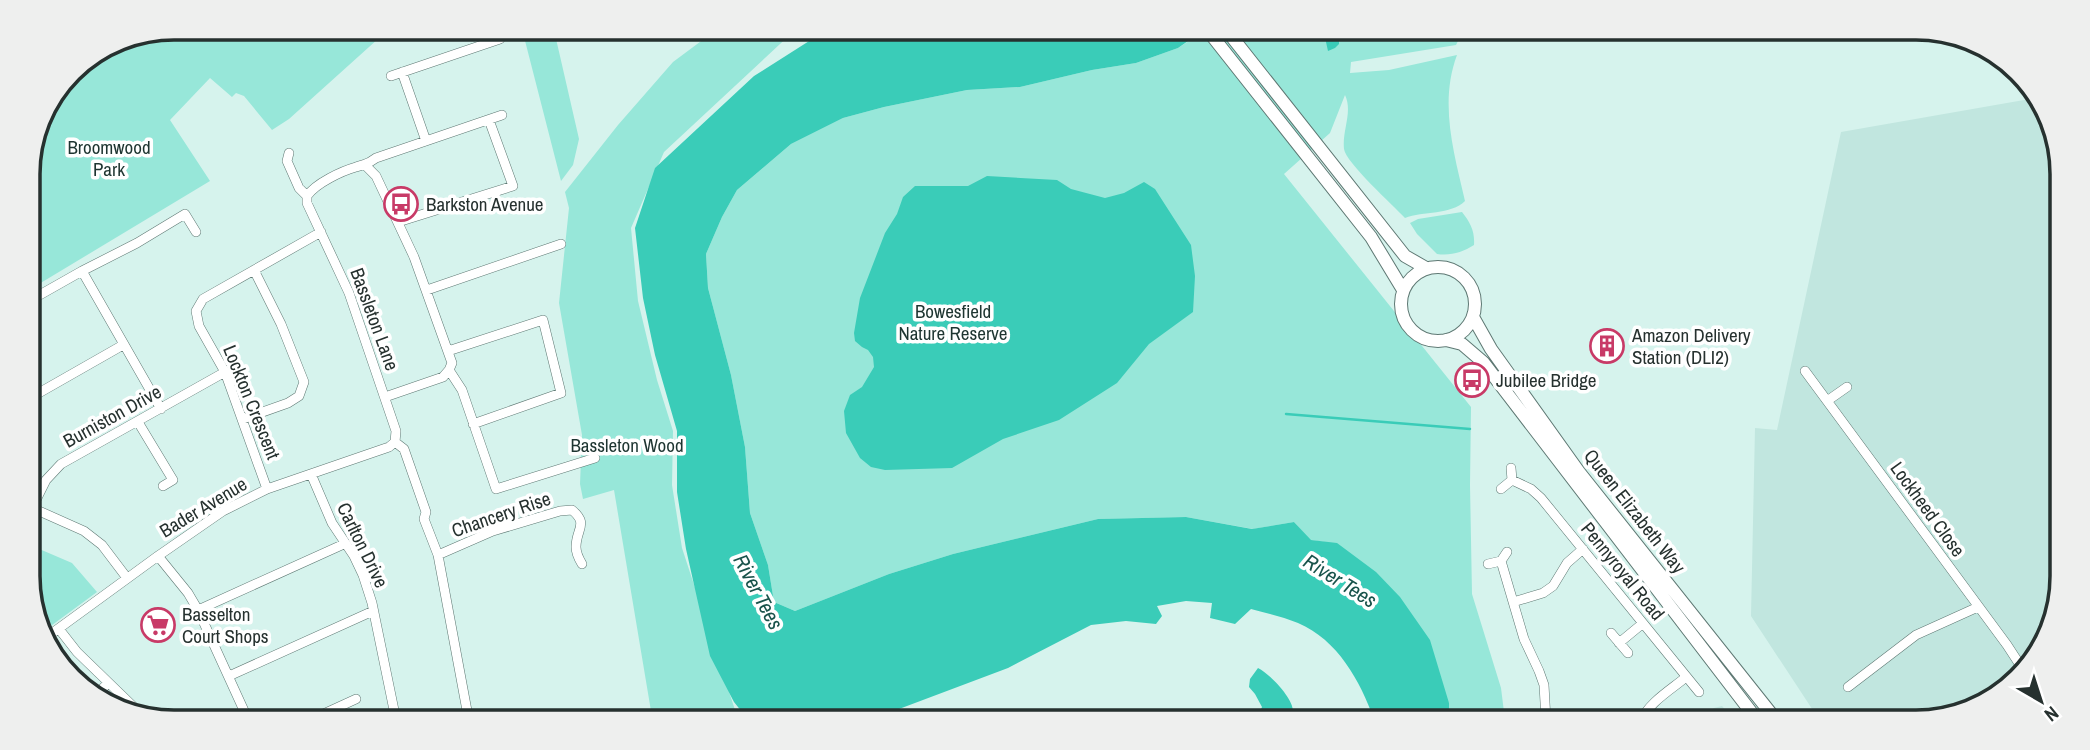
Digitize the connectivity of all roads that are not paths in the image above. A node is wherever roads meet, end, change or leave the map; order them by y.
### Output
1 (485, 40) edge
2 (496, 40) edge
3 (1215, 40) edge
4 (1234, 40) edge
5 (486, 43) junction
6 (402, 72) junction
7 (391, 76) dead end
8 (502, 115) dead end
9 (489, 120) junction
10 (426, 141) junction
11 (289, 153) dead end
12 (366, 166) junction
13 (307, 196) junction
14 (422, 215) junction
15 (398, 222) junction
16 (430, 225) dead end
17 (196, 232) dead end
18 (321, 232) junction
19 (561, 244) dead end
20 (1426, 268) junction
21 (254, 270) junction
22 (82, 271) junction
23 (427, 290) junction
24 (1403, 290) junction
25 (41, 294) edge
26 (1473, 317) junction
27 (1446, 341) junction
28 (123, 345) junction
29 (448, 351) junction
30 (449, 370) junction
31 (225, 372) junction
32 (1805, 372) dead end
33 (1847, 387) dead end
34 (40, 392) edge
35 (385, 397) junction
36 (1827, 401) junction
37 (161, 409) junction
38 (243, 419) junction
39 (138, 422) junction
40 (473, 424) junction
41 (395, 442) junction
42 (595, 458) dead end
43 (1511, 467) dead end
44 (311, 474) junction
45 (1512, 480) junction
46 (163, 486) dead end
47 (267, 489) junction
48 (1502, 489) dead end
49 (40, 490) edge
50 (40, 511) edge
51 (344, 544) junction
52 (1583, 549) junction
53 (576, 551) junction
54 (1507, 552) dead end
55 (564, 554) dead end
56 (438, 555) junction
57 (158, 556) junction
58 (1501, 561) junction
59 (582, 564) dead end
60 (1488, 564) dead end
61 (127, 578) junction
62 (1513, 602) junction
63 (1978, 607) junction
64 (198, 610) junction
65 (373, 611) junction
66 (1643, 624) junction
67 (60, 629) junction
68 (1611, 633) dead end
69 (53, 634) edge
70 (1619, 643) junction
71 (1628, 653) dead end
72 (2018, 663) edge
73 (229, 676) junction
74 (1686, 677) junction
75 (108, 683) junction
76 (1848, 687) dead end
77 (102, 688) edge
78 (1699, 692) dead end
79 (356, 699) dead end
80 (128, 702) edge
81 (1545, 709) edge
82 (1648, 709) edge
83 (1749, 709) edge
84 (1768, 709) edge
85 (244, 710) edge
86 (332, 710) edge
87 (394, 710) edge
88 (467, 710) edge

1 - 5 street
2 - 5 street
3 - 24 street
4 - 20 street
5 - 6 street
6 - 7 street
6 - 10 street
8 - 9 street
9 - 10 street
9 - 14 street
10 - 12 street
11 - 13 street, Bassleton Lane
12 - 13 street
12 - 15 street
13 - 18 street, Bassleton Lane
14 - 15 street
14 - 16 street
15 - 23 street
17 - 22 street
18 - 21 street, Lockton Crescent
18 - 35 street, Bassleton Lane
19 - 23 street
20 - 24 street
20 - 26 street
21 - 31 street, Lockton Crescent
21 - 38 street
22 - 25 street
22 - 28 street
23 - 29 street
24 - 27 street
26 - 27 street
26 - 84 street, Queen Elizabeth Way
27 - 83 street, Queen Elizabeth Way
28 - 34 street
28 - 37 street
29 - 30 street
29 - 40 street
30 - 35 street
30 - 40 street
31 - 37 street, Burniston Drive
31 - 38 street, Lockton Crescent
32 - 36 street, Lockheed Close
33 - 36 street
35 - 41 street, Bassleton Lane
36 - 63 street, Lockheed Close
37 - 39 street, Burniston Drive
38 - 47 street, Lockton Crescent
39 - 46 street
39 - 49 street, Burniston Drive
40 - 42 street
41 - 44 street, Bader Avenue
41 - 56 street, Bassleton Lane
43 - 45 street
44 - 47 street, Bader Avenue
44 - 51 street, Carlton Drive
45 - 48 street
45 - 52 street, Pennyroyal Road
47 - 57 street, Bader Avenue
50 - 61 street
51 - 64 street
51 - 65 street, Carlton Drive
52 - 62 street
52 - 66 street, Pennyroyal Road
53 - 55 street
53 - 56 street, Chancery Rise
53 - 59 street
54 - 58 street
56 - 88 street, Bassleton Lane
57 - 61 street, Bader Avenue
57 - 64 street
58 - 60 street
58 - 62 street
61 - 67 street, Bader Avenue
62 - 81 street
63 - 72 street, Lockheed Close
63 - 76 street
64 - 73 street
65 - 73 street
65 - 87 street, Carlton Drive
66 - 70 street
66 - 74 street, Pennyroyal Road
67 - 69 street, Bader Avenue
67 - 75 street
68 - 70 street
70 - 71 street
73 - 85 street
74 - 78 street, Pennyroyal Road
74 - 82 street
75 - 77 street
75 - 80 street
79 - 86 street

